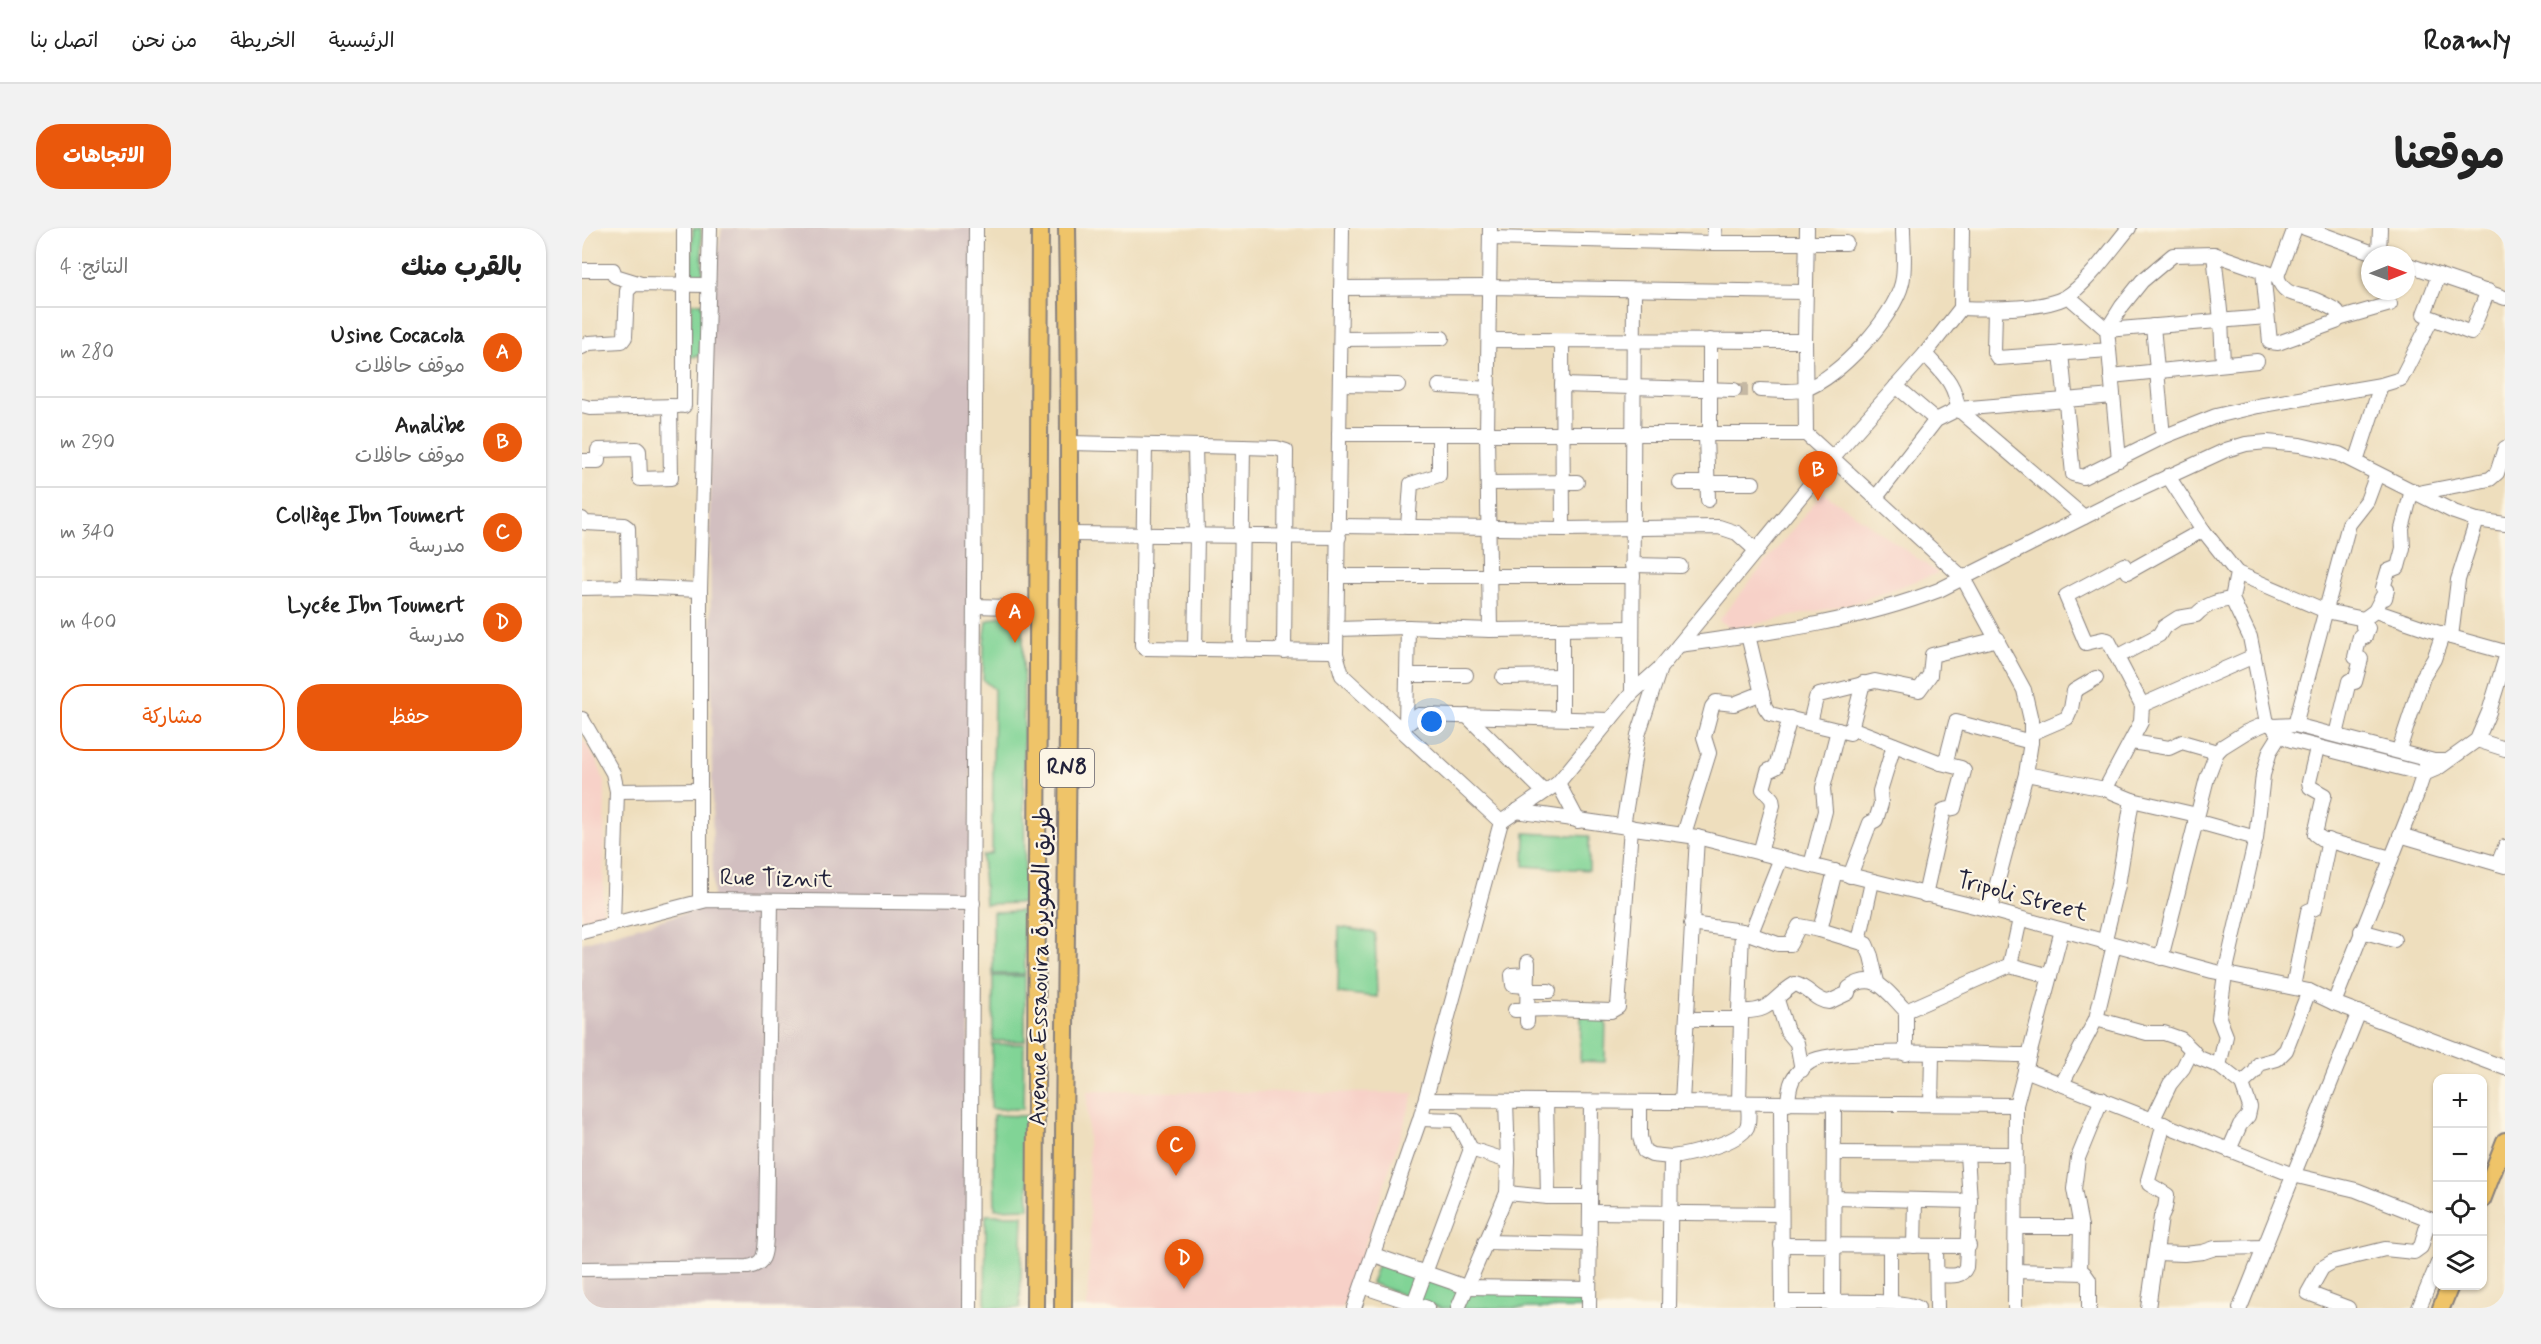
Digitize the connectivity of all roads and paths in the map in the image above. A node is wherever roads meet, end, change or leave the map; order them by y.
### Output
1 (684, 228) edge
2 (710, 228) edge
3 (976, 228) edge
4 (1040, 228) edge
5 (1067, 228) edge
6 (1335, 228) edge
7 (1342, 228) edge
8 (1714, 228) edge
9 (1903, 228) edge
10 (1962, 228) edge
11 (2129, 228) edge
12 (2295, 228) edge
13 (2306, 228) edge
14 (2380, 228) edge
15 (1490, 233) edge
16 (1561, 233) edge
17 (1807, 235) edge
18 (1715, 243) junction
19 (1846, 243) dead end
20 (2379, 246) edge
21 (2361, 248) edge
22 (2214, 254) junction
23 (2415, 267) edge
24 (582, 270) edge
25 (2263, 271) junction
26 (2439, 274) junction
27 (2277, 276) junction
28 (641, 284) junction
29 (684, 285) junction
30 (707, 285) junction
31 (1489, 287) junction
32 (1341, 288) junction
33 (1634, 290) junction
34 (2488, 291) junction
35 (1805, 292) junction
36 (2068, 296) junction
37 (2505, 298) edge
38 (2390, 304) dead end
39 (1961, 308) junction
40 (1995, 309) junction
41 (2424, 314) dead end
42 (2267, 317) junction
43 (2338, 319) junction
44 (2222, 320) junction
45 (2153, 326) junction
46 (2107, 330) junction
47 (1442, 338) dead end
48 (1341, 339) junction
49 (1489, 340) junction
50 (1634, 340) junction
51 (1710, 340) junction
52 (1804, 340) junction
53 (1562, 341) junction
54 (582, 347) edge
55 (2109, 350) junction
56 (2061, 353) junction
57 (1925, 354) junction
58 (2257, 361) dead end
59 (2223, 364) junction
60 (2158, 372) junction
61 (2111, 376) junction
62 (1340, 384) junction
63 (1398, 385) dead end
64 (1562, 385) junction
65 (2381, 385) junction
66 (1896, 386) junction
67 (1439, 387) dead end
68 (1635, 387) junction
69 (1489, 389) junction
70 (1804, 389) junction
71 (1711, 390) junction
72 (1734, 390) tunnel mouth
73 (1760, 390) tunnel mouth
74 (2113, 396) junction
75 (2065, 399) junction
76 (582, 406) edge
77 (677, 406) junction
78 (705, 406) junction
79 (1958, 409) junction
80 (1936, 420) junction
81 (1487, 433) junction
82 (1338, 434) junction
83 (1439, 434) junction
84 (1562, 434) junction
85 (1708, 434) junction
86 (1806, 434) junction
87 (1633, 435) junction
88 (2163, 437) junction
89 (1070, 443) junction
90 (1145, 445) junction
91 (1195, 446) junction
92 (1243, 447) junction
93 (2505, 448) edge
94 (1832, 458) junction
95 (2119, 460) junction
96 (582, 461) edge
97 (2356, 462) junction
98 (2377, 474) junction
99 (2075, 476) junction
100 (2168, 476) junction
101 (1570, 482) junction
102 (1489, 483) junction
103 (1680, 483) dead end
104 (1707, 483) junction
105 (1753, 483) dead end
106 (2415, 492) junction
107 (1877, 496) junction
108 (2062, 499) junction
109 (1708, 500) dead end
110 (2084, 517) junction
111 (582, 519) edge
112 (2477, 520) junction
113 (2505, 524) edge
114 (1408, 527) junction
115 (1633, 527) junction
116 (1488, 528) junction
117 (1563, 529) junction
118 (2203, 530) junction
119 (1339, 532) junction
120 (1070, 534) junction
121 (1142, 535) junction
122 (1197, 535) junction
123 (1243, 536) junction
124 (1286, 537) junction
125 (1757, 550) junction
126 (1680, 566) dead end
127 (1632, 571) junction
128 (2237, 573) junction
129 (1338, 576) junction
130 (1489, 577) junction
131 (1963, 578) junction
132 (629, 587) junction
133 (582, 588) edge
134 (700, 590) junction
135 (2232, 599) junction
136 (975, 606) junction
137 (1039, 608) junction
138 (2326, 611) junction
139 (2370, 615) junction
140 (1408, 627) junction
141 (1632, 628) junction
142 (1337, 629) junction
143 (1490, 630) junction
144 (1562, 630) junction
145 (2447, 635) junction
146 (1748, 636) junction
147 (1998, 639) junction
148 (1679, 645) junction
149 (1195, 649) junction
150 (1240, 650) junction
151 (1284, 651) junction
152 (2505, 652) edge
153 (1336, 654) junction
154 (2254, 656) junction
155 (2117, 657) junction
156 (2505, 660) edge
157 (1660, 668) junction
158 (1408, 675) junction
159 (1466, 675) dead end
160 (1562, 676) junction
161 (1503, 677) dead end
162 (2096, 678) dead end
163 (1863, 683) junction
164 (1632, 693) junction
165 (1762, 693) junction
166 (2142, 705) junction
167 (1467, 716) junction
168 (1562, 718) junction
169 (1790, 718) junction
170 (582, 719) edge
171 (1610, 720) junction
172 (1810, 723) junction
173 (2295, 725) junction
174 (1403, 727) junction
175 (2273, 728) junction
176 (1844, 729) junction
177 (2336, 735) junction
178 (2031, 738) junction
179 (2476, 740) junction
180 (2132, 742) junction
181 (1894, 745) junction
182 (2384, 747) junction
183 (2317, 748) junction
184 (2505, 749) edge
185 (2399, 750) junction
186 (2217, 752) junction
187 (2428, 759) junction
188 (2445, 761) junction
189 (2379, 762) junction
190 (1941, 763) junction
191 (2026, 774) junction
192 (2424, 774) junction
193 (1558, 783) junction
194 (2105, 789) junction
195 (699, 790) junction
196 (617, 791) junction
197 (1544, 792) junction
198 (2132, 800) junction
199 (1516, 812) junction
200 (2196, 818) junction
201 (1578, 821) junction
202 (1501, 822) junction
203 (1627, 826) junction
204 (2400, 835) junction
205 (1691, 836) junction
206 (2256, 838) junction
207 (2329, 840) junction
208 (2505, 847) edge
209 (1760, 853) junction
210 (1780, 858) junction
211 (2391, 858) junction
212 (2502, 865) edge
213 (1811, 866) junction
214 (1835, 871) junction
215 (1850, 876) junction
216 (1872, 882) junction
217 (1925, 895) junction
218 (700, 901) junction
219 (771, 901) junction
220 (973, 903) junction
221 (1990, 910) junction
222 (2020, 919) junction
223 (613, 923) junction
224 (1691, 924) junction
225 (1820, 930) junction
226 (2062, 930) junction
227 (582, 932) edge
228 (1747, 932) junction
229 (2361, 932) junction
230 (2394, 940) dead end
231 (1859, 941) junction
232 (2109, 944) junction
233 (2161, 958) junction
234 (2010, 964) junction
235 (2225, 974) junction
236 (2050, 976) junction
237 (1877, 982) junction
238 (2293, 987) junction
239 (2308, 990) junction
240 (1549, 991) dead end
241 (1776, 1000) junction
242 (2334, 1003) junction
243 (1906, 1011) junction
244 (2359, 1012) junction
245 (1740, 1015) junction
246 (1687, 1019) junction
247 (2096, 1019) junction
248 (2192, 1050) junction
249 (1906, 1054) junction
250 (1932, 1054) junction
251 (2028, 1055) junction
252 (2219, 1066) junction
253 (2505, 1068) edge
254 (1802, 1070) junction
255 (2025, 1070) junction
256 (2062, 1084) junction
257 (2242, 1084) junction
258 (2102, 1099) junction
259 (1426, 1100) junction
260 (1506, 1101) junction
261 (1546, 1101) junction
262 (1591, 1102) junction
263 (1640, 1102) junction
264 (1682, 1102) junction
265 (1743, 1102) junction
266 (1785, 1104) junction
267 (1834, 1104) junction
268 (1931, 1104) junction
269 (2016, 1105) junction
270 (1420, 1119) junction
271 (2158, 1121) junction
272 (2505, 1141) edge
273 (1471, 1149) junction
274 (2229, 1150) junction
275 (1834, 1153) junction
276 (1967, 1154) junction
277 (2014, 1154) junction
278 (1671, 1157) junction
279 (1508, 1161) junction
280 (2500, 1168) edge
281 (2293, 1175) junction
282 (2487, 1191) edge
283 (1506, 1193) junction
284 (1548, 1197) junction
285 (1590, 1197) junction
286 (1834, 1198) junction
287 (1915, 1200) junction
288 (1970, 1201) junction
289 (1670, 1211) junction
290 (1590, 1212) junction
291 (1781, 1214) junction
292 (2433, 1222) edge
293 (2016, 1227) junction
294 (2081, 1227) junction
295 (1485, 1242) junction
296 (1590, 1244) junction
297 (1781, 1245) junction
298 (1832, 1245) junction
299 (1890, 1246) junction
300 (1914, 1246) junction
301 (1969, 1246) junction
302 (2265, 1246) junction
303 (1936, 1247) junction
304 (2156, 1253) junction
305 (1374, 1255) junction
306 (582, 1269) edge
307 (2016, 1270) junction
308 (2080, 1272) junction
309 (1424, 1273) junction
310 (1937, 1275) junction
311 (2433, 1275) edge
312 (1362, 1286) junction
313 (1466, 1287) junction
314 (1589, 1289) junction
315 (2448, 1290) edge
316 (1890, 1302) junction
317 (1782, 1305) edge
318 (1833, 1305) edge
319 (1872, 1305) edge
320 (1417, 1306) edge
321 (970, 1308) edge
322 (1035, 1308) edge
323 (1063, 1308) edge
324 (1354, 1308) edge
325 (1458, 1308) edge
326 (1589, 1308) edge
327 (1669, 1308) edge
328 (1918, 1308) edge
329 (1937, 1308) edge
330 (2015, 1308) edge
331 (2089, 1308) edge
332 (2148, 1308) edge
333 (2240, 1308) edge
334 (2348, 1308) edge
335 (2419, 1308) edge
336 (2441, 1308) edge

1 - 29 street
2 - 30 street
3 - 136 street
4 - 137 main road, Avenue Essaouira طريق الصويرة / RN8
5 - 89 main road, Avenue Essaouira طريق الصويرة / RN8
6 - 7 street
7 - 32 street
8 - 18 street
9 - 70 street
10 - 39 street
11 - 36 street
12 - 27 street
13 - 21 street
14 - 20 street
15 - 16 street
15 - 31 street
16 - 18 street
17 - 18 street
17 - 19 street
17 - 35 street
22 - 25 street
22 - 44 street
22 - 46 street
23 - 26 street
24 - 28 street
25 - 27 street
25 - 42 street
26 - 34 street
26 - 41 street
27 - 43 street
28 - 29 street
28 - 54 street
29 - 30 street
29 - 77 street
30 - 78 street
31 - 32 street
31 - 33 street
31 - 49 street
32 - 48 street
33 - 35 street
33 - 50 street
34 - 37 street
34 - 65 street
35 - 52 street
36 - 40 street
36 - 46 street
38 - 43 street
39 - 40 street
39 - 57 street
40 - 56 street
42 - 43 street
42 - 44 street
44 - 45 street
44 - 59 street
45 - 46 street
45 - 60 street
46 - 55 street
47 - 48 street
48 - 62 street
49 - 53 street
49 - 69 street
50 - 51 street
50 - 53 street
50 - 68 street
51 - 52 street
51 - 71 street
52 - 70 street
53 - 64 street
55 - 56 street
55 - 61 street
56 - 75 street
57 - 66 street
57 - 79 street
58 - 59 street
59 - 60 street
60 - 61 street
60 - 88 street
61 - 74 street
62 - 63 street
62 - 82 street
64 - 68 street
64 - 84 street
65 - 88 street
65 - 97 street
66 - 80 street
66 - 94 street
67 - 69 street
68 - 71 street
68 - 87 street
69 - 81 street
70 - 73 street
70 - 86 street
71 - 72 street
71 - 85 street
74 - 75 street
74 - 95 street
75 - 79 street
75 - 99 street
76 - 77 street
77 - 78 street
77 - 96 street
78 - 134 street
79 - 80 street
79 - 108 street
80 - 107 street
81 - 83 street
81 - 84 street
81 - 102 street
82 - 83 street
82 - 119 street
83 - 114 street
84 - 87 street
84 - 101 street
85 - 86 street
85 - 87 street
85 - 104 street
86 - 94 street
87 - 115 street
88 - 95 street
89 - 90 street
89 - 120 main road, Avenue Essaouira طريق الصويرة / RN8
90 - 91 street
90 - 121 street
91 - 92 street
91 - 122 street
92 - 123 street
92 - 124 street
93 - 106 street
94 - 107 street
94 - 125 street
95 - 99 street
97 - 98 street
97 - 100 street
98 - 106 street
98 - 138 street
99 - 108 street
100 - 110 street
100 - 118 street
101 - 102 street
101 - 117 street
102 - 116 street
103 - 104 street
104 - 105 street
104 - 109 street
106 - 112 street
106 - 139 street
107 - 131 street
108 - 110 street
110 - 131 street
111 - 132 street
112 - 113 street
112 - 145 street
114 - 116 street
114 - 119 street
115 - 117 street
115 - 125 street
115 - 127 street
116 - 117 street
116 - 130 street
118 - 128 street
118 - 155 street
119 - 124 street
119 - 129 street
120 - 121 street
120 - 323 main road, Avenue Essaouira طريق الصويرة / RN8
121 - 122 street
121 - 149 street
122 - 123 street
122 - 149 street
123 - 124 street
123 - 150 street
124 - 151 street
125 - 148 street
126 - 127 street
127 - 130 street
127 - 141 street
128 - 135 street
128 - 138 street
129 - 130 street
129 - 142 street
130 - 143 street
131 - 146 street
131 - 147 street
132 - 133 street
132 - 134 street
134 - 195 street
135 - 154 street
135 - 155 street
136 - 137 street
136 - 220 street
137 - 322 main road, Avenue Essaouira طريق الصويرة / RN8
138 - 139 street
138 - 173 street
139 - 145 street
139 - 177 street
140 - 142 street
140 - 143 street
140 - 158 street
141 - 144 street
141 - 164 street
142 - 153 street
143 - 144 street
144 - 160 street
145 - 152 street
145 - 185 street
146 - 148 street
146 - 165 street
147 - 163 street
147 - 178 street
148 - 157 street
149 - 150 street
150 - 151 street
151 - 153 street
153 - 174 street
154 - 166 street
154 - 175 street
155 - 166 street
156 - 179 street
157 - 164 street
157 - 203 street
158 - 159 street
158 - 174 street
160 - 161 street
160 - 168 street
162 - 178 street
163 - 172 street
163 - 176 street
164 - 171 street
165 - 169 street
165 - 205 street
166 - 180 street
167 - 168 street
167 - 174 street
167 - 197 street
168 - 171 street
169 - 172 street
169 - 209 street
170 - 196 street
171 - 193 street
172 - 176 street
173 - 175 street
173 - 177 street
174 - 202 street
175 - 183 street
175 - 186 street
175 - 206 street
176 - 181 street
176 - 213 street
177 - 182 street
178 - 190 street
178 - 191 street
179 - 184 street
179 - 188 street
180 - 186 street
180 - 194 street
181 - 190 street
181 - 215 street
182 - 185 street
182 - 189 street
183 - 189 street
183 - 207 street
185 - 187 street
186 - 200 street
187 - 188 street
187 - 192 street
188 - 192 street
189 - 192 street
190 - 217 street
191 - 194 street
191 - 221 street
192 - 204 street
193 - 197 street
193 - 201 street
194 - 198 street
195 - 196 street
195 - 218 street
196 - 223 street
197 - 199 street
198 - 200 street
198 - 232 street
199 - 201 street, Tripoli Street
199 - 202 street
200 - 206 street
200 - 233 street
201 - 203 street, Tripoli Street
202 - 259 street
203 - 205 street, Tripoli Street
203 - 240 street
204 - 211 street
204 - 212 street
205 - 209 street, Tripoli Street
205 - 224 street
206 - 235 street
207 - 211 street
207 - 238 street
208 - 212 street
209 - 210 street, Tripoli Street
210 - 213 street, Tripoli Street
210 - 228 street
211 - 229 street
213 - 214 street, Tripoli Street
214 - 215 street, Tripoli Street
214 - 225 street
215 - 216 street, Tripoli Street
216 - 217 street, Tripoli Street
216 - 231 street
217 - 221 street, Tripoli Street
218 - 219 street, Rue Tiznit
218 - 223 street, Rue Tiznit
219 - 220 street, Rue Tiznit
219 - 306 street
220 - 321 street
221 - 222 street, Tripoli Street
222 - 226 street, Tripoli Street
222 - 234 street
223 - 227 street, Rue Tiznit
224 - 228 street
224 - 246 street
225 - 228 street
225 - 231 street
226 - 232 street, Tripoli Street
226 - 236 street
228 - 245 street
229 - 230 street
229 - 242 street
231 - 237 street
232 - 233 street, Tripoli Street
232 - 247 street
233 - 235 street, Tripoli Street
234 - 236 street
234 - 243 street
235 - 238 street, Tripoli Street
235 - 252 street
236 - 251 street
237 - 241 street
237 - 243 street
238 - 239 street, Tripoli Street
239 - 242 street, Tripoli Street
239 - 257 street
241 - 245 street
241 - 254 street
242 - 244 street, Tripoli Street
243 - 249 street
244 - 253 street, Tripoli Street
244 - 281 street
245 - 246 street
245 - 265 street
246 - 264 street
247 - 248 street
247 - 256 street
248 - 252 street
248 - 271 street
249 - 250 street
249 - 254 street
250 - 251 street
250 - 268 street
251 - 255 street
252 - 257 street
254 - 266 street
255 - 256 street
255 - 269 street
256 - 258 street
257 - 274 street
258 - 271 street
258 - 294 street
259 - 260 street
259 - 270 street
260 - 261 street
260 - 279 street
261 - 262 street
261 - 284 street
262 - 263 street
262 - 285 street
263 - 264 street
263 - 278 street
264 - 265 street
265 - 266 street
265 - 278 street
266 - 267 street
266 - 291 street
267 - 268 street
267 - 275 street
268 - 269 street
269 - 277 street
270 - 273 street
270 - 305 street
271 - 274 street
271 - 304 street
272 - 280 main road
273 - 279 street
273 - 309 street
274 - 281 street
275 - 276 street
275 - 286 street
276 - 277 street
276 - 288 street
277 - 293 street
278 - 289 street
279 - 283 street
280 - 282 main road
281 - 292 street
281 - 302 street
283 - 284 street
283 - 295 street
284 - 285 street
285 - 290 street
286 - 287 street
286 - 298 street
287 - 288 street
287 - 300 street
288 - 301 street
289 - 290 street
289 - 291 street
289 - 327 street
290 - 296 street
291 - 297 street
292 - 334 street
293 - 294 street
293 - 307 street
294 - 308 street
295 - 296 street
295 - 313 street
296 - 314 street
297 - 298 street
297 - 317 street
298 - 299 street
298 - 318 street
299 - 300 street
299 - 316 street
300 - 303 street
301 - 303 street
301 - 310 street
302 - 304 street
302 - 333 street
303 - 310 street
304 - 332 street
305 - 309 street
305 - 312 street
307 - 308 street
307 - 330 street
308 - 331 street
309 - 313 street
309 - 320 street
310 - 329 street
311 - 335 street
312 - 320 street
312 - 324 street
313 - 314 street
313 - 325 street
314 - 326 street
315 - 336 main road
316 - 319 street
316 - 328 street
317 - 318 street
318 - 319 street

